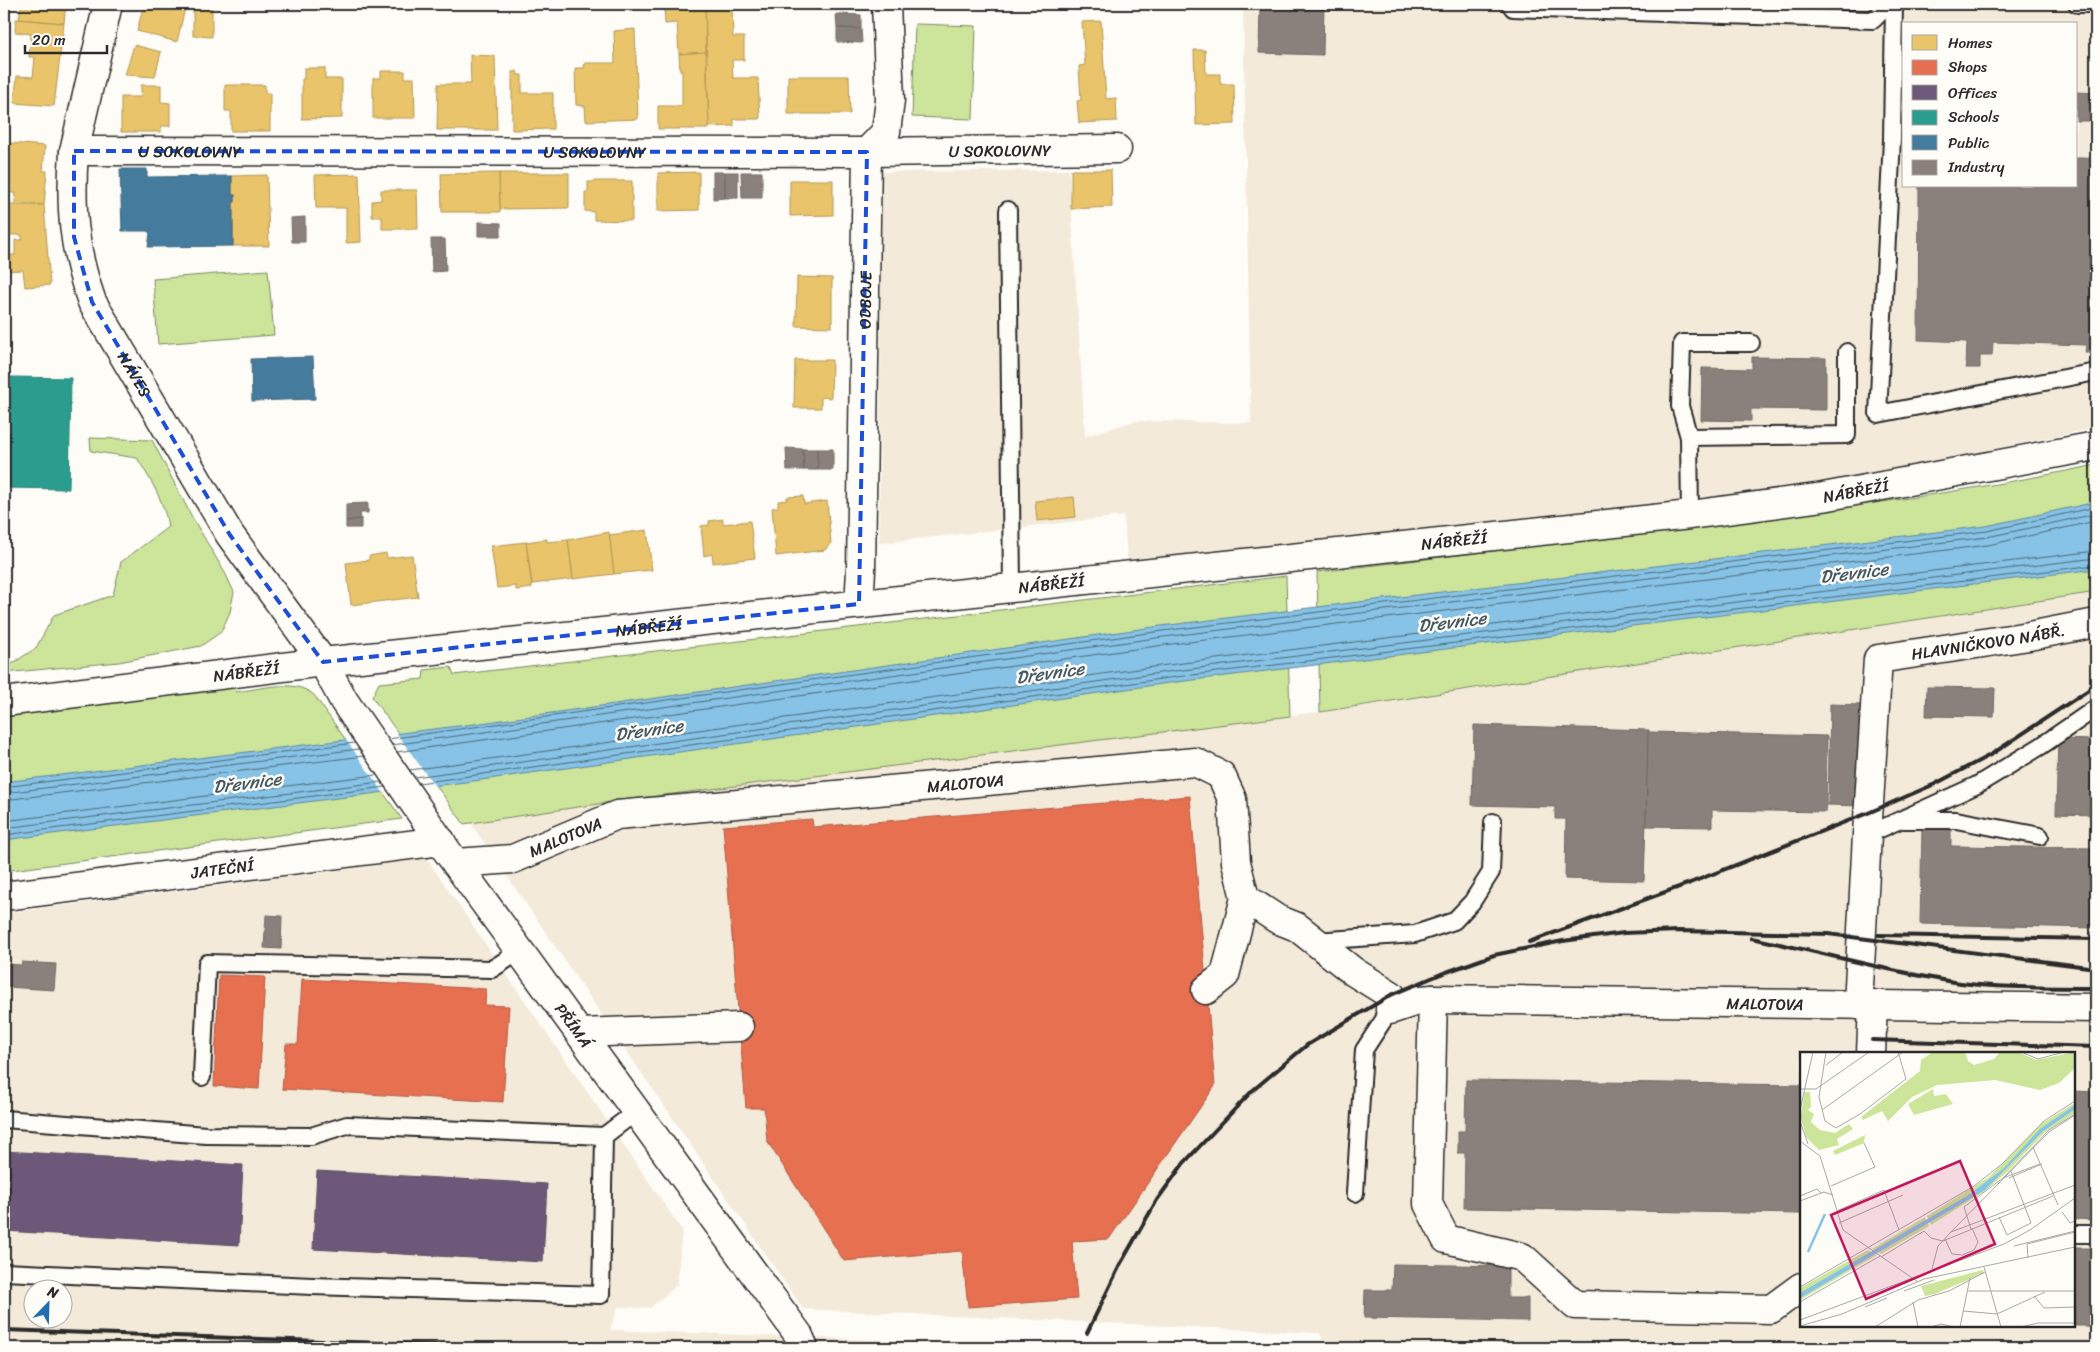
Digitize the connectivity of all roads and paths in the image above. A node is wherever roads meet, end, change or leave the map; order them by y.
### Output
1 (108, 4) edge
2 (886, 4) edge
3 (1510, 4) edge
4 (1890, 4) edge
5 (1894, 4) edge
6 (2077, 4) edge
7 (2096, 4) edge
8 (1873, 12) edge
9 (1117, 149) dead end
10 (74, 151) junction
11 (867, 152) junction
12 (1008, 210) dead end
13 (1751, 343) dead end
14 (1847, 352) dead end
15 (2096, 372) edge
16 (1689, 437) junction
17 (2096, 446) edge
18 (1690, 515) junction
19 (1012, 587) junction
20 (859, 604) junction
21 (2096, 623) edge
22 (323, 662) junction
23 (344, 701) joint
24 (4, 702) edge
25 (2096, 708) edge
26 (1898, 820) junction
27 (1493, 822) dead end
28 (433, 830) junction
29 (1867, 835) junction
30 (2040, 836) dead end
31 (456, 863) junction
32 (4, 896) edge
33 (1245, 898) junction
34 (1315, 941) junction
35 (520, 951) junction
36 (1206, 990) dead end
37 (1433, 999) junction
38 (1866, 1005) junction
39 (2096, 1008) edge
40 (1390, 1010) junction
41 (739, 1027) dead end
42 (580, 1033) junction
43 (1871, 1052) edge
44 (202, 1077) dead end
45 (637, 1111) junction
46 (4, 1119) edge
47 (604, 1136) junction
48 (1355, 1193) dead end
49 (2075, 1234) edge
50 (2096, 1234) edge
51 (4, 1272) edge
52 (1800, 1288) edge
53 (804, 1348) edge

1 - 10 street, NÁVES
2 - 11 street
3 - 8 lane
4 - 8 lane
5 - 15 lane
6 - 7 lane
9 - 11 street, U SOKOLOVNY
10 - 11 street, U SOKOLOVNY
10 - 22 street, NÁVES
11 - 20 street, ODBOJE
12 - 19 lane
13 - 16 lane
14 - 16 lane
16 - 18 lane
17 - 18 street, NÁBŘEŽÍ
18 - 19 street, NÁBŘEŽÍ
19 - 20 street, NÁBŘEŽÍ
20 - 22 street, NÁBŘEŽÍ
21 - 29 street, HLAVNIČKOVO NÁBŘ.
22 - 23 street, NÁVES
22 - 24 street, NÁBŘEŽÍ
23 - 28 street, PŘÍMÁ
25 - 26 lane
26 - 29 lane
26 - 30 lane
27 - 34 lane
28 - 31 street, PŘÍMÁ
28 - 32 street, JATEČNÍ
29 - 38 street
31 - 33 street, MALOTOVA
31 - 35 street, PŘÍMÁ
33 - 34 street
33 - 36 street
34 - 40 street
35 - 42 street, PŘÍMÁ
35 - 44 lane
37 - 38 street, MALOTOVA
37 - 40 street, MALOTOVA
37 - 52 street
38 - 39 street, MALOTOVA
38 - 43 street
40 - 48 lane
41 - 42 street
42 - 45 street, PŘÍMÁ
45 - 47 lane
45 - 53 street, PŘÍMÁ
46 - 47 lane
47 - 51 lane
49 - 50 lane

